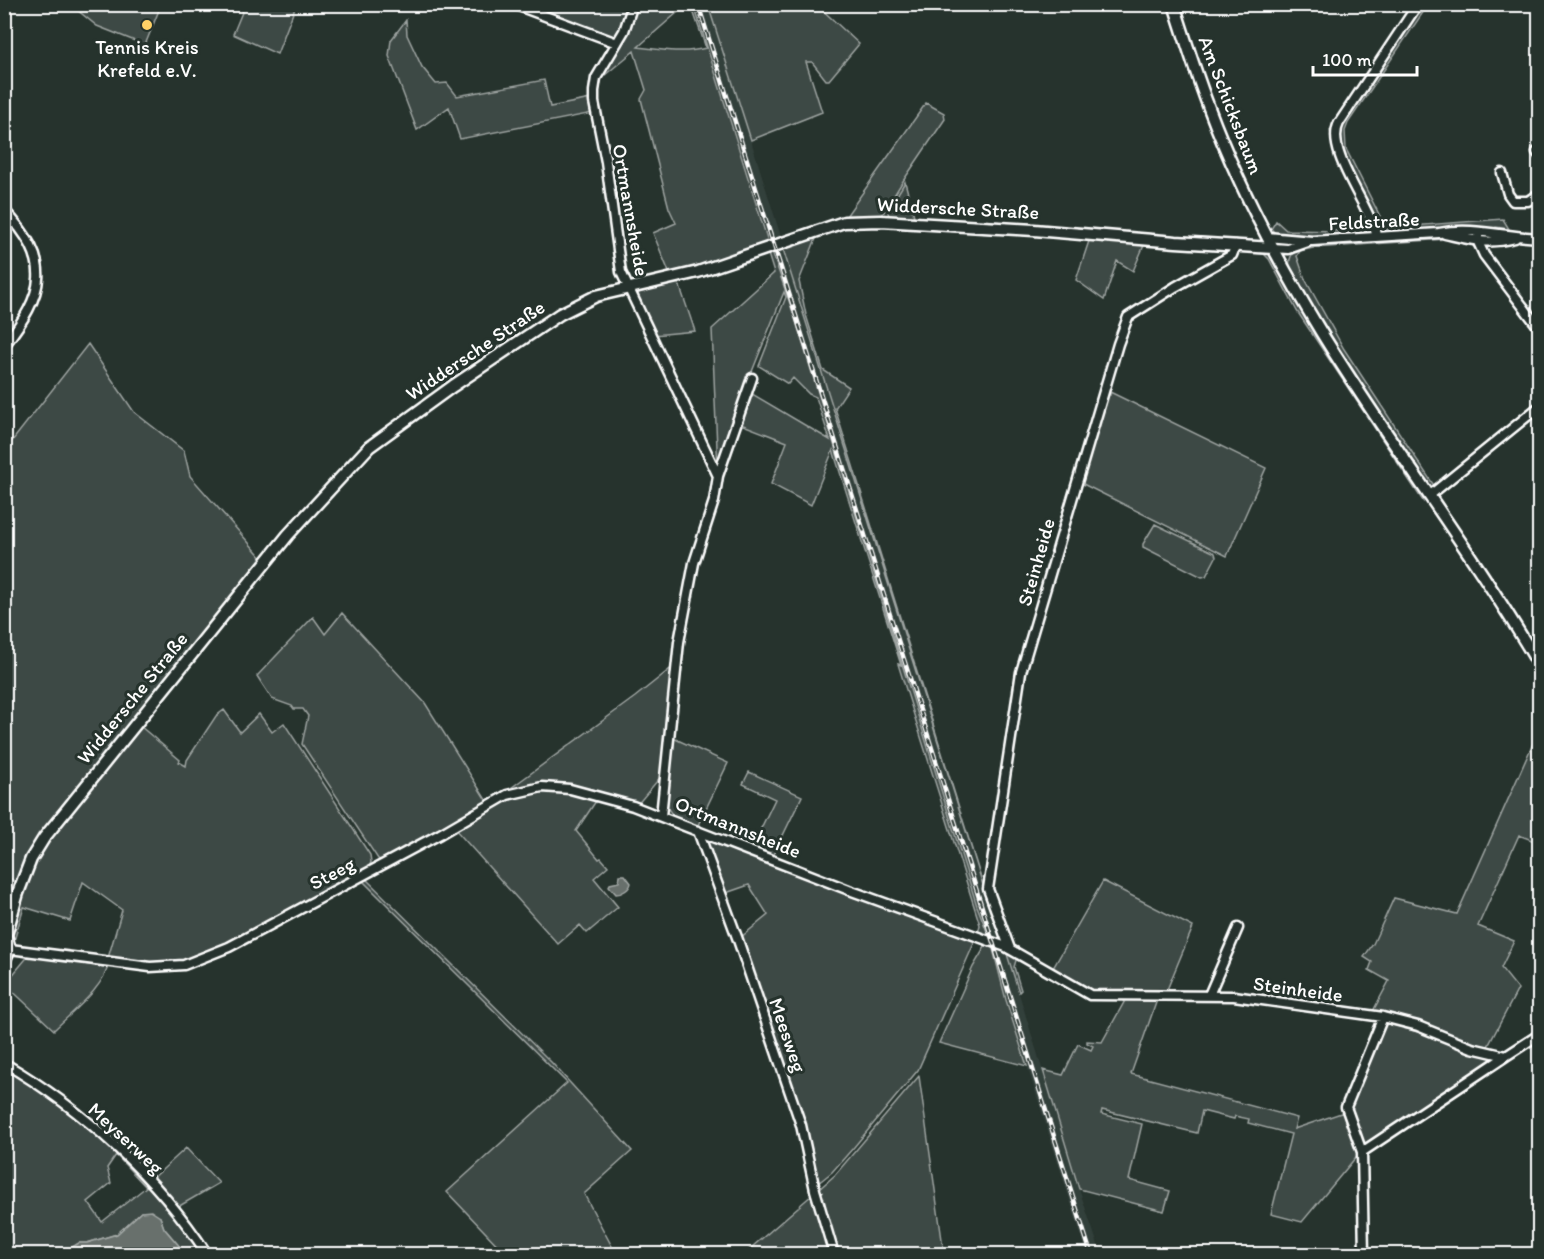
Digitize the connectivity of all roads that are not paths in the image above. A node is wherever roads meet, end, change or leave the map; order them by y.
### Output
1 (513, 4) edge
2 (633, 4) edge
3 (1174, 4) edge
4 (1418, 4) edge
5 (617, 43) junction
6 (1502, 173) dead end
7 (1539, 193) edge
8 (4, 210) edge
9 (1478, 232) junction
10 (1439, 233) junction
11 (1267, 237) junction
12 (1377, 237) junction
13 (1519, 237) junction
14 (1539, 238) edge
15 (1312, 241) junction
16 (1478, 242) junction
17 (1236, 245) junction
18 (1273, 248) junction
19 (628, 287) junction
20 (1539, 329) edge
21 (4, 346) edge
22 (752, 378) dead end
23 (1539, 406) edge
24 (718, 476) junction
25 (1429, 496) junction
26 (1539, 667) edge
27 (661, 816) junction
28 (698, 831) junction
29 (1238, 928) dead end
30 (989, 942) joint
31 (10, 949) junction
32 (1010, 949) junction
33 (4, 961) edge
34 (1209, 995) junction
35 (1383, 1017) junction
36 (1539, 1034) edge
37 (1506, 1056) junction
38 (4, 1063) edge
39 (1362, 1152) junction
40 (207, 1254) edge
41 (834, 1254) edge
42 (1364, 1254) edge

1 - 5 street
2 - 5 street, Ortmannsheide
3 - 11 street, Am Schicksbaum
4 - 12 street
5 - 19 street, Ortmannsheide
6 - 7 street
8 - 21 street
9 - 10 street, Feldstraße
9 - 13 street, Feldstraße
9 - 16 street
10 - 12 street, Feldstraße
10 - 16 street, Feldstraße
11 - 15 street, Feldstraße
11 - 17 street
11 - 18 street, Am Schicksbaum
12 - 15 street, Feldstraße
13 - 14 street, Feldstraße
13 - 16 street, Feldstraße
15 - 18 street, Feldstraße
16 - 20 street
17 - 18 street, Widdersche Straße
17 - 19 street, Widdersche Straße
17 - 32 street, Steinheide
18 - 25 street, Am Schicksbaum
19 - 24 street, Ortmannsheide
19 - 31 street, Widdersche Straße
22 - 24 street, Ortmannsheide
23 - 25 street
24 - 27 street, Ortmannsheide
25 - 26 street, Am Schicksbaum
27 - 28 street, Ortmannsheide
27 - 31 street, Steeg
28 - 30 street, Ortmannsheide
28 - 41 street, Meesweg
29 - 34 street
30 - 32 street, Steinheide
31 - 33 street, Widdersche Straße
32 - 34 street, Steinheide
34 - 35 street, Steinheide
35 - 37 street, Steinheide
35 - 39 street
36 - 37 street
37 - 39 street
38 - 40 street, Meyserweg
39 - 42 street

